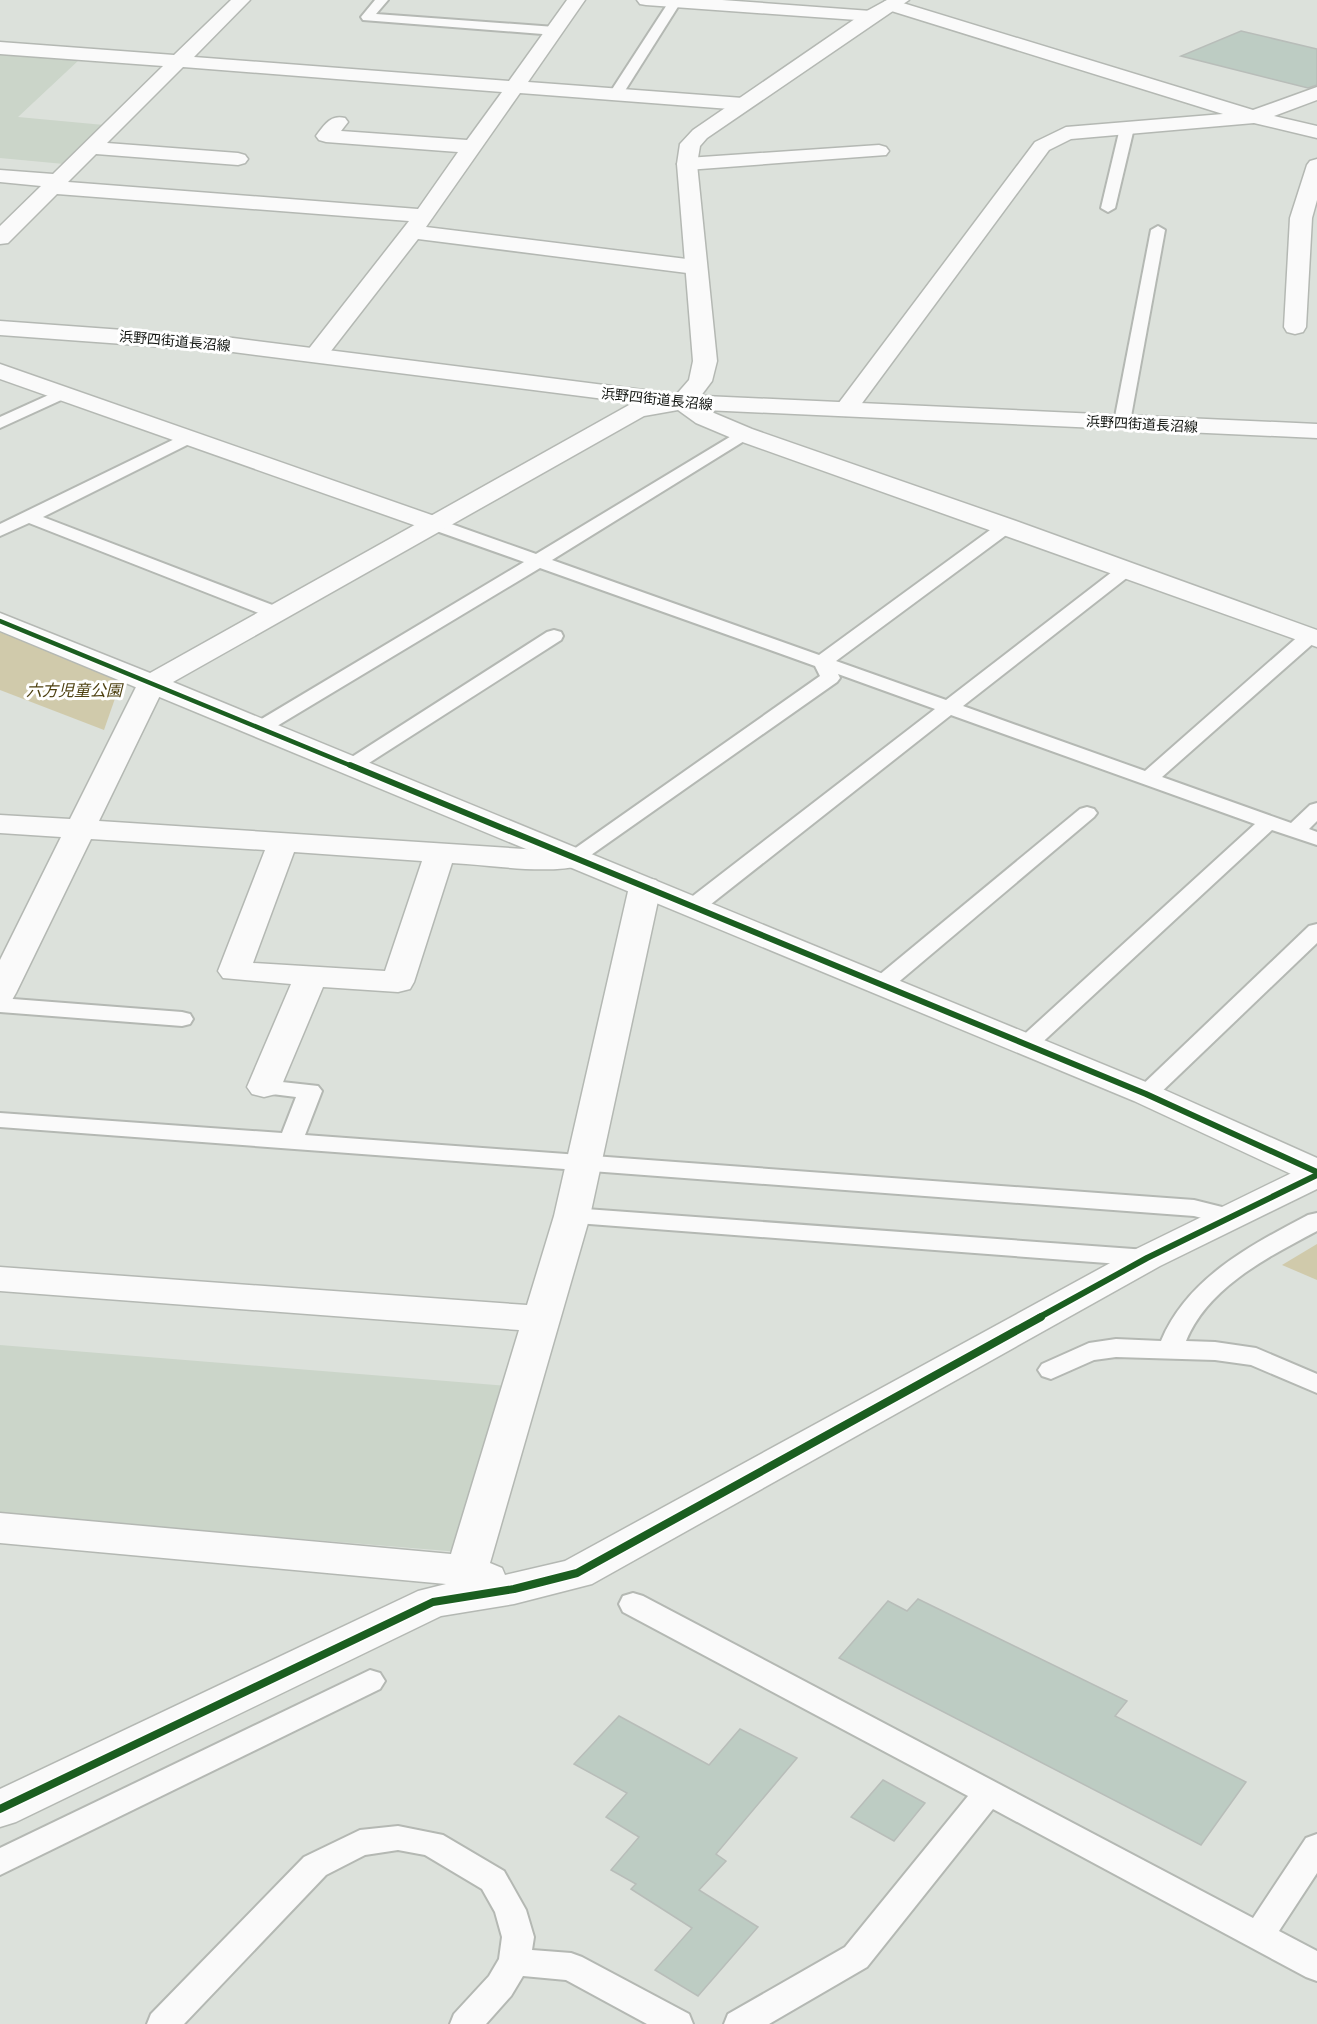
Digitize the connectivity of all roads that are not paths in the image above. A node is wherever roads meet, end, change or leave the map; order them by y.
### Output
1 (241, 0) edge
2 (382, 0) edge
3 (576, 0) edge
4 (646, 0) edge
5 (675, 2) junction
6 (887, 7) edge
7 (555, 31) junction
8 (0, 48) edge
9 (176, 62) junction
10 (515, 88) junction
11 (1317, 93) edge
12 (616, 94) junction
13 (743, 104) junction
14 (1254, 117) junction
15 (338, 122) dead end
16 (1127, 128) junction
17 (1317, 132) edge
18 (474, 147) junction
19 (92, 148) junction
20 (879, 151) dead end
21 (238, 159) dead end
22 (687, 164) junction
23 (1317, 165) edge
24 (0, 176) edge
25 (55, 184) junction
26 (1108, 208) dead end
27 (9, 219) edge
28 (418, 224) junction
29 (1158, 230) dead end
30 (0, 238) edge
31 (695, 267) junction
32 (1295, 327) dead end
33 (0, 328) edge
34 (316, 355) junction
35 (1, 373) edge
36 (64, 393) junction
37 (683, 402) junction
38 (846, 409) junction
39 (1122, 422) junction
40 (0, 423) edge
41 (1317, 431) edge
42 (743, 434) junction
43 (189, 437) junction
44 (28, 517) junction
45 (434, 524) junction
46 (1007, 526) junction
47 (0, 531) edge
48 (538, 561) junction
49 (1126, 569) junction
50 (276, 613) junction
51 (0, 621) edge
52 (554, 636) dead end
53 (1313, 638) edge
54 (822, 662) junction
55 (152, 684) junction
56 (951, 708) junction
57 (260, 728) junction
58 (351, 766) junction
59 (1148, 779) junction
60 (1317, 809) edge
61 (1087, 813) dead end
62 (1269, 822) junction
63 (0, 824) edge
64 (81, 829) junction
65 (1295, 831) junction
66 (1317, 839) edge
67 (283, 842) junction
68 (440, 853) junction
69 (574, 858) junction
70 (645, 887) junction
71 (693, 907) junction
72 (1317, 931) edge
73 (311, 976) junction
74 (881, 985) junction
75 (1, 992) edge
76 (182, 1019) dead end
77 (1026, 1045) junction
78 (264, 1087) joint
79 (1146, 1094) junction
80 (0, 1120) edge
81 (290, 1142) junction
82 (584, 1163) junction
83 (1317, 1174) edge
84 (572, 1216) junction
85 (1233, 1218) junction
86 (1317, 1221) edge
87 (1147, 1258) junction
88 (0, 1279) edge
89 (540, 1319) junction
90 (1170, 1348) junction
91 (1051, 1370) dead end
92 (1317, 1384) edge
93 (0, 1528) edge
94 (467, 1571) junction
95 (514, 1589) junction
96 (633, 1605) dead end
97 (370, 1681) dead end
98 (988, 1793) junction
99 (0, 1809) edge
100 (1317, 1847) edge
101 (0, 1862) edge
102 (1258, 1936) junction
103 (515, 1962) junction
104 (1317, 1967) edge
105 (163, 2024) edge
106 (466, 2024) edge
107 (677, 2024) edge
108 (740, 2024) edge

1 - 9 street
2 - 7 lane
3 - 7 street
4 - 5 street
5 - 6 street
5 - 12 lane
6 - 13 street
6 - 14 street
7 - 10 street
8 - 9 street
9 - 10 street
9 - 19 street
10 - 12 street
10 - 18 street
11 - 14 street
12 - 13 street
13 - 22 street
14 - 16 street
14 - 17 street
15 - 18 street
16 - 26 lane
16 - 38 street
18 - 28 street
19 - 21 street
19 - 25 street
20 - 22 street
22 - 31 street
23 - 32 street
24 - 25 street
25 - 27 street
25 - 28 street
27 - 30 street
28 - 31 street
28 - 34 street
29 - 39 lane
31 - 37 street
33 - 34 street, 浜野四街道長沼線
34 - 37 street, 浜野四街道長沼線
35 - 36 street
36 - 40 lane
36 - 43 street
37 - 38 street, 浜野四街道長沼線
37 - 42 street
37 - 45 street
38 - 39 street, 浜野四街道長沼線
39 - 41 street, 浜野四街道長沼線
42 - 46 street
42 - 48 lane
43 - 44 lane
43 - 45 street
44 - 47 lane
44 - 50 lane
45 - 48 lane
45 - 50 street
46 - 49 street
46 - 54 lane
48 - 54 lane
48 - 57 lane
49 - 53 street
49 - 56 lane
50 - 55 street
51 - 55 street
52 - 58 lane
53 - 59 lane
54 - 56 lane
54 - 69 lane
55 - 57 street
55 - 64 street
56 - 59 lane
56 - 71 lane
57 - 58 street
58 - 69 street
59 - 62 lane
60 - 65 lane
61 - 74 lane
62 - 65 lane
62 - 77 lane
63 - 64 street
64 - 67 street
64 - 75 street
65 - 66 lane
67 - 68 street
67 - 73 street
68 - 69 street
68 - 73 street
69 - 70 street
70 - 71 street
70 - 82 street
71 - 74 street
72 - 79 lane
73 - 78 street
74 - 77 street
75 - 76 lane
77 - 79 street
78 - 81 lane
79 - 83 street
80 - 81 lane
81 - 82 lane
82 - 84 street
82 - 85 lane
83 - 85 street
84 - 87 lane
84 - 89 street
85 - 87 street
86 - 90 lane
87 - 95 street
88 - 89 street
89 - 94 street
90 - 91 lane
90 - 92 lane
93 - 94 street
94 - 95 street
95 - 99 street
96 - 98 lane
97 - 101 lane
98 - 102 lane
98 - 108 lane
100 - 102 lane
102 - 104 lane
103 - 105 lane
103 - 106 lane
103 - 107 lane

